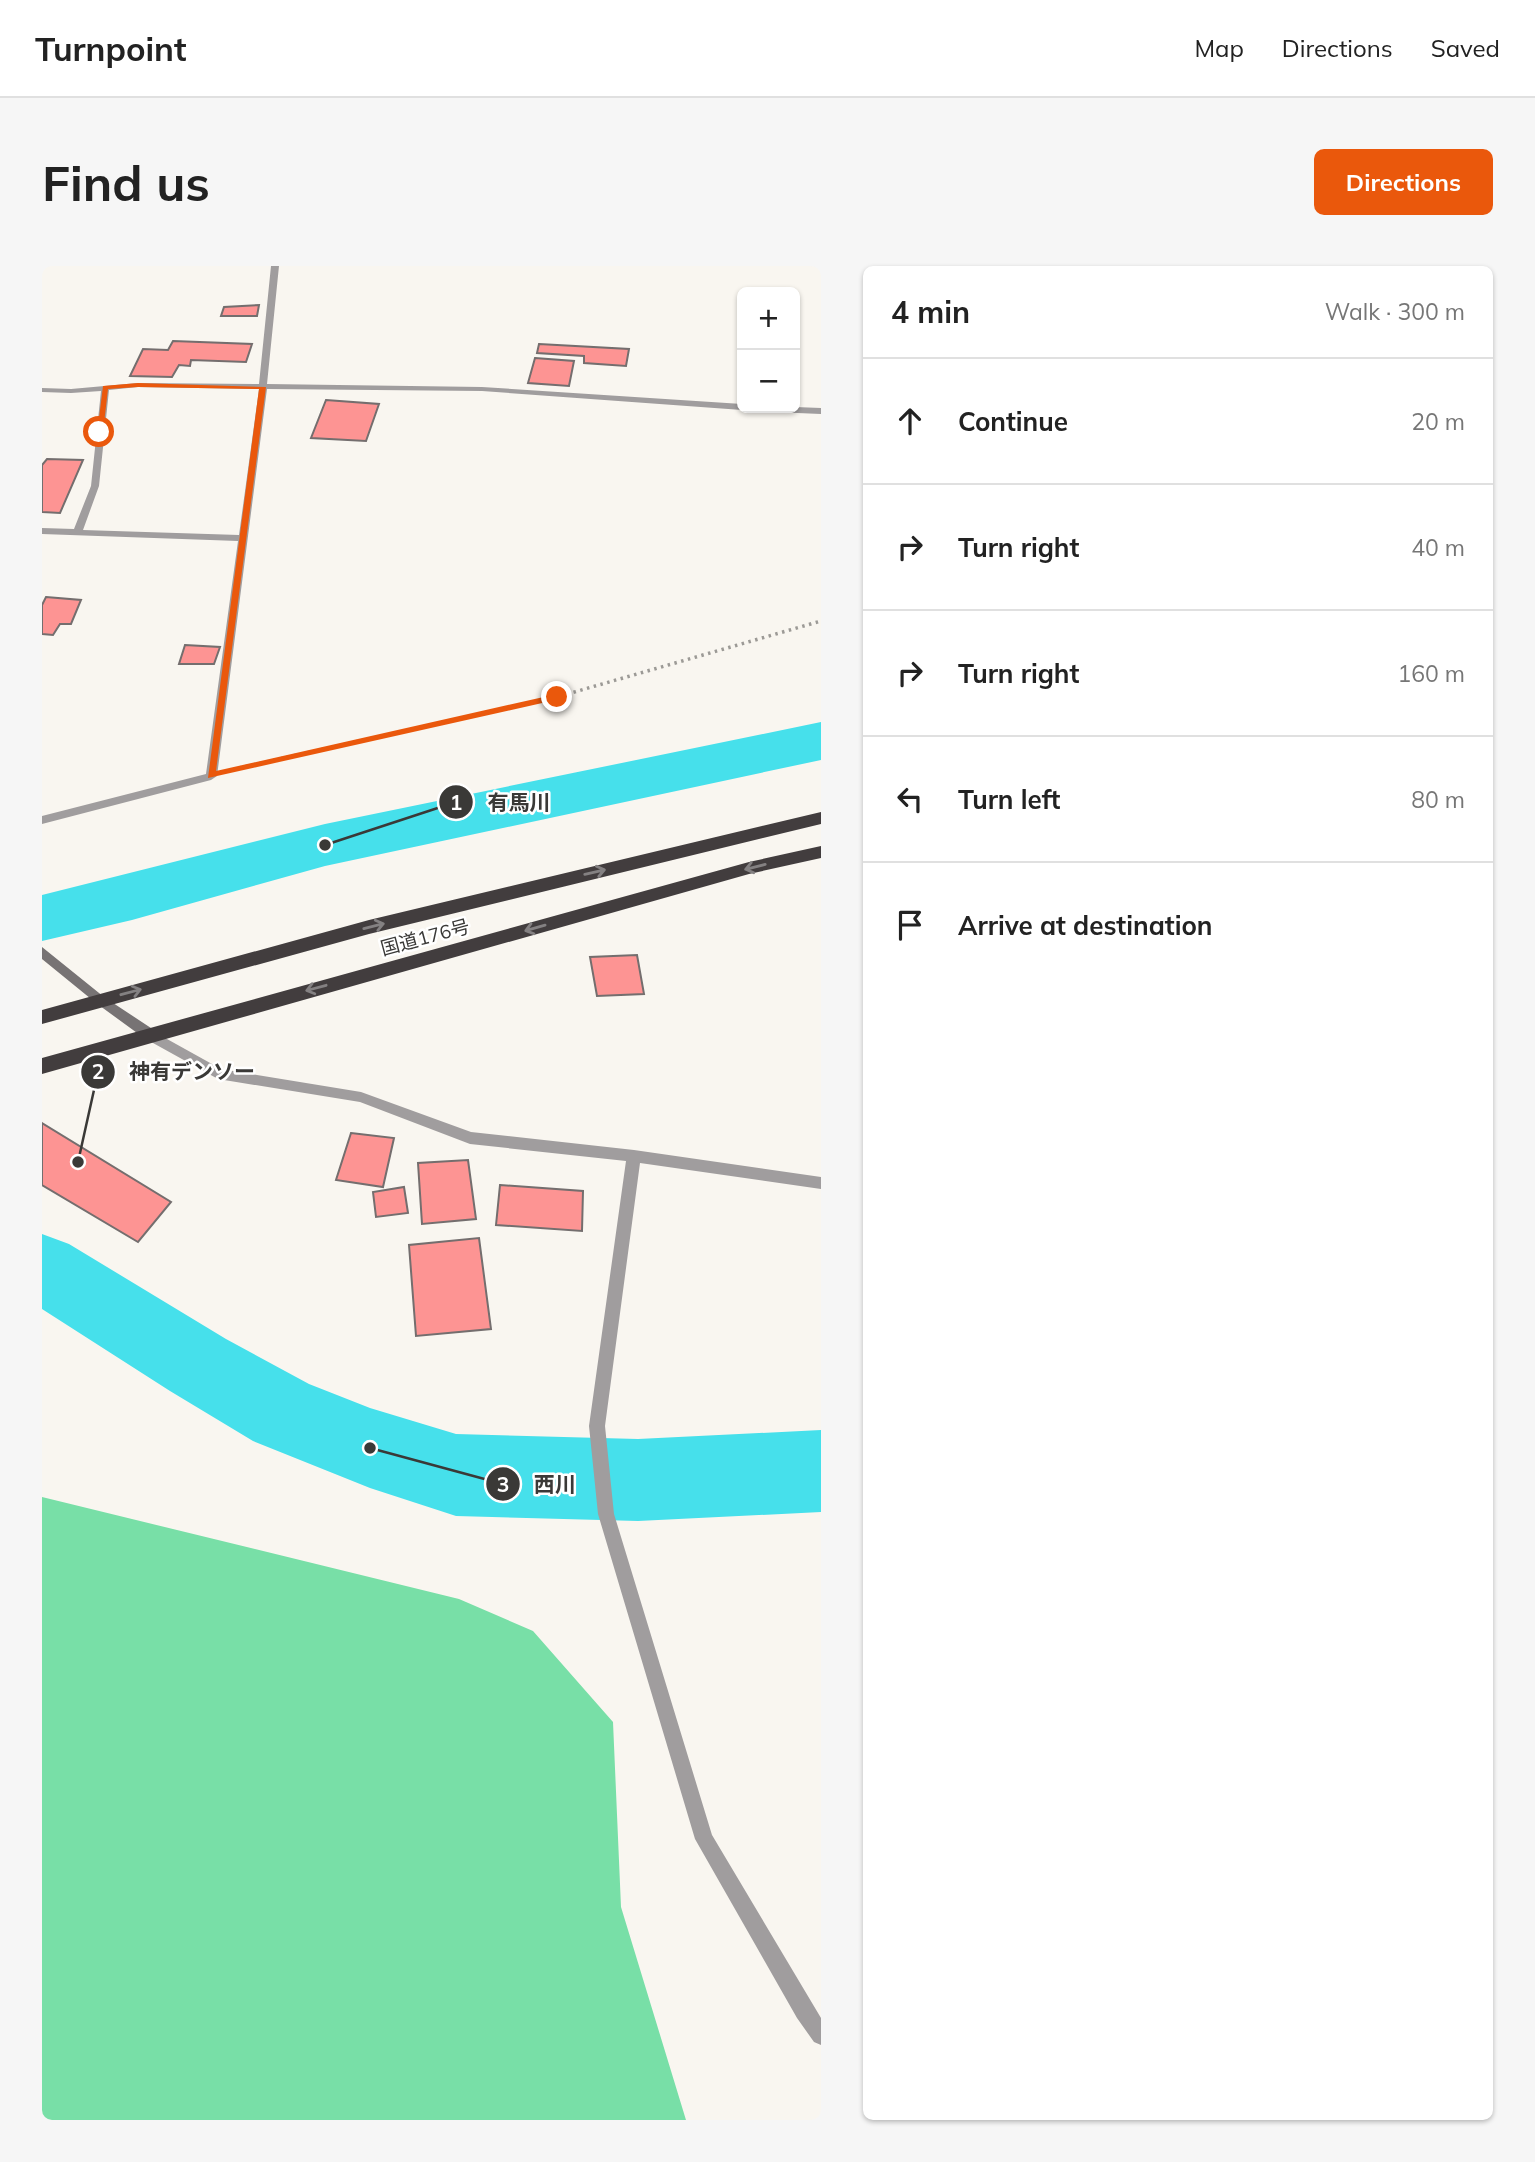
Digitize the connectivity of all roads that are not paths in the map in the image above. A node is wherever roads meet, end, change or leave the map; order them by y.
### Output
1 (275, 266) edge
2 (263, 387) junction
3 (105, 388) junction
4 (42, 390) edge
5 (737, 407) edge
6 (800, 410) edge
7 (821, 411) edge
8 (46, 531) edge
9 (78, 532) junction
10 (243, 538) junction
11 (42, 546) edge
12 (821, 818) edge
13 (42, 820) edge
14 (821, 852) edge
15 (42, 952) edge
16 (100, 1000) junction
17 (42, 1017) edge
18 (149, 1034) junction
19 (42, 1066) edge
20 (634, 1156) junction
21 (821, 1183) edge
22 (821, 2035) edge

1 - 2 street
2 - 3 street
2 - 5 street
2 - 10 street
3 - 4 street
3 - 9 street
6 - 7 street
8 - 9 street
8 - 11 street
9 - 10 street
10 - 13 street
16 -> 12 highway, 国道176号
14 -> 18 highway, 国道176号
15 - 16 street
16 - 17 highway, 国道176号
16 - 18 street
18 - 19 highway, 国道176号
18 - 20 street
20 - 21 street
20 - 22 street

